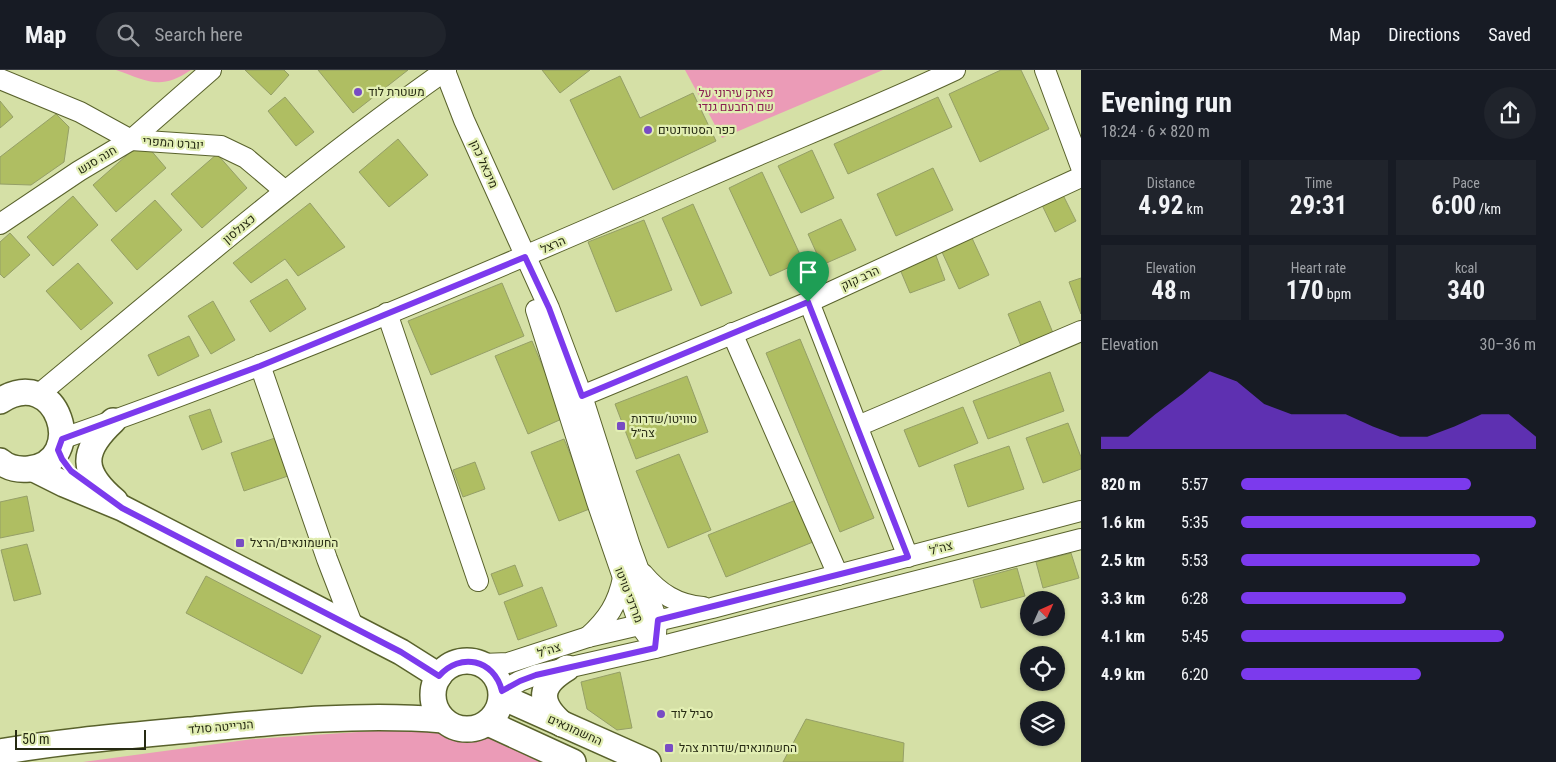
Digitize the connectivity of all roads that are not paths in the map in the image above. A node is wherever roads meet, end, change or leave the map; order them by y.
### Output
1 (211, 70) edge
2 (446, 70) edge
3 (955, 70) edge
4 (1045, 70) edge
5 (0, 79) edge
6 (131, 140) junction
7 (1081, 167) edge
8 (1081, 177) edge
9 (284, 191) junction
10 (0, 224) edge
11 (525, 257) junction
12 (808, 302) junction
13 (387, 313) junction
14 (1081, 331) edge
15 (732, 333) junction
16 (260, 366) junction
17 (38, 396) junction
18 (582, 396) junction
19 (0, 401) edge
20 (113, 421) junction
21 (858, 426) junction
22 (60, 444) junction
23 (1, 463) edge
24 (34, 468) junction
25 (122, 508) junction
26 (1081, 511) edge
27 (1081, 539) edge
28 (908, 557) junction
29 (630, 572) junction
30 (838, 575) junction
31 (478, 581) dead end
32 (712, 608) junction
33 (648, 622) junction
34 (354, 629) junction
35 (588, 637) junction
36 (655, 648) junction
37 (482, 664) junction
38 (567, 668) junction
39 (439, 676) junction
40 (502, 694) junction
41 (443, 720) junction
42 (488, 723) junction
43 (562, 724) junction
44 (0, 752) edge
45 (573, 762) edge
46 (648, 762) edge

1 - 6 street, חנה סנש
2 - 9 street, כצנלסון
2 - 11 street, מיכאל כהן
3 - 11 street, הרצל
4 - 7 street
5 - 6 street, יוברט המפרי
6 - 9 street, יוברט המפרי
6 - 10 street, חנה סנש
8 - 12 street, הרב קוק
9 - 17 street, כצנלסון
11 - 13 street, הרצל
11 - 18 street, מרדכי טויטו
11 - 29 street, מרדכי טויטו
12 - 15 street, הרב קוק
12 - 21 street
13 - 16 street, הרצל
13 - 31 street
14 - 21 street
15 - 18 street, הרב קוק
15 - 30 street
16 - 20 street, הרצל
16 - 34 street
17 - 19 main road
17 - 22 main road
18 - 29 street, מרדכי טויטו
20 - 22 street, הרצל
20 - 25 main road
21 - 28 street
22 - 24 main road
22 - 25 main road
23 - 24 main road
24 - 25 main road
25 - 34 main road
26 - 28 street, צה"ל
27 - 36 street, צה"ל
28 - 30 street, צה"ל
29 - 32 street
29 - 33 street, מרדכי טויטו
29 - 35 street
30 - 32 street, צה"ל
32 - 33 street, צה"ל
33 - 35 street, צה"ל
33 - 36 street, מרדכי טויטו
34 - 39 main road
35 - 37 street, צה"ל
36 - 38 street, צה"ל
37 - 39 main road
37 - 40 main road
38 - 40 street, צה"ל
38 - 43 main road
39 - 41 main road
40 - 42 main road
40 - 43 main road, החשמונאים
41 - 42 main road
41 - 44 main road, הנרייטה סולד
42 - 45 main road
43 - 46 main road, החשמונאים

